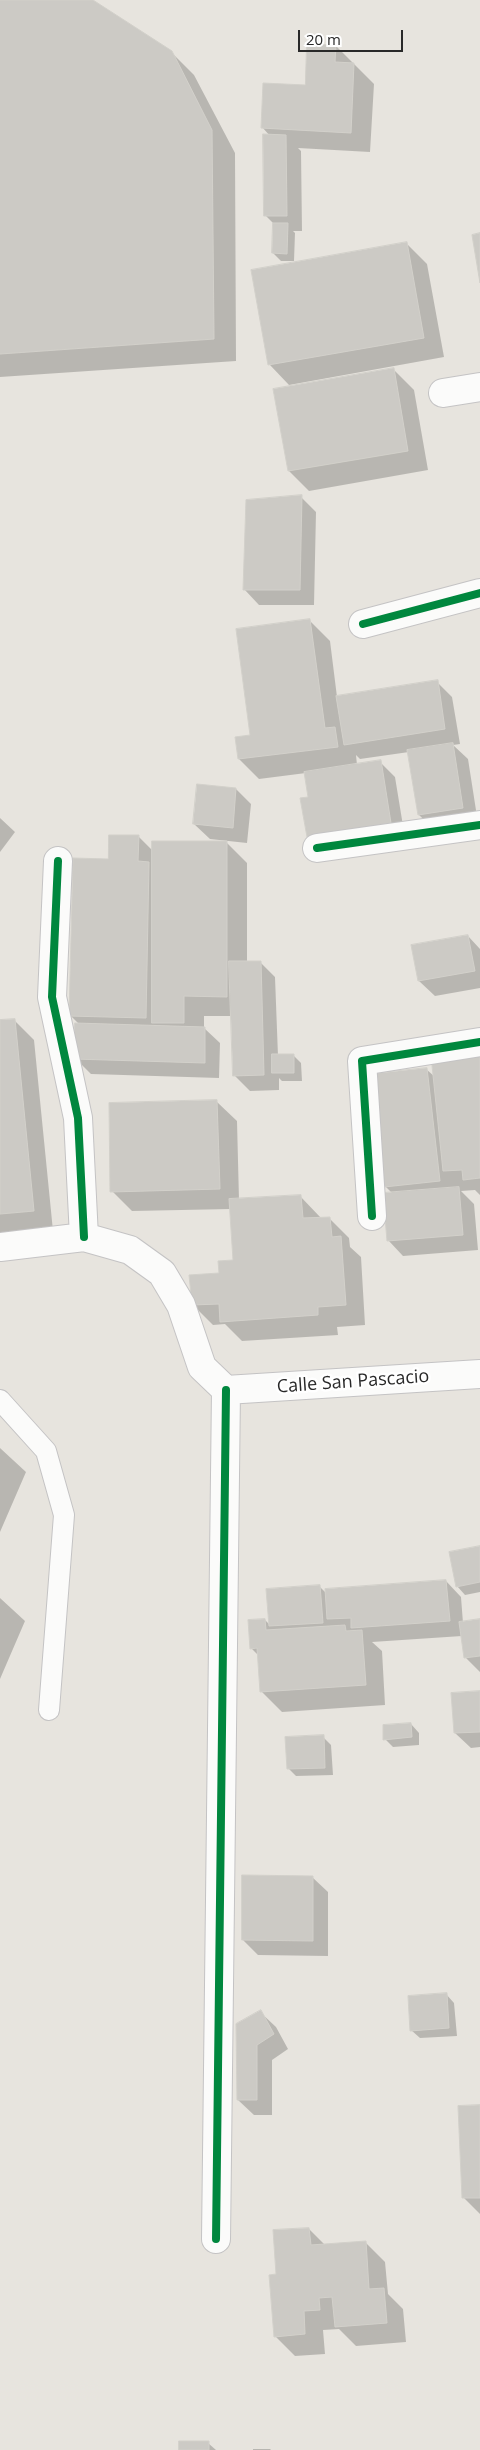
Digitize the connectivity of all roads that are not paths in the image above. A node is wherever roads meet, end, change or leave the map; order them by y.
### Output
1 (480, 386) edge
2 (443, 393) dead end
3 (480, 593) edge
4 (363, 624) dead end
5 (480, 826) edge
6 (317, 848) dead end
7 (58, 860) dead end
8 (480, 1042) edge
9 (372, 1216) dead end
10 (84, 1238) junction
11 (0, 1247) edge
12 (480, 1374) edge
13 (226, 1390) junction
14 (0, 1400) edge
15 (49, 1710) dead end
16 (216, 2239) dead end

1 - 2 street
3 - 4 street
5 - 6 street
7 - 10 street
8 - 9 street
10 - 11 street
10 - 13 street
12 - 13 street, Calle San Pascacio
13 - 16 street
14 - 15 lane

